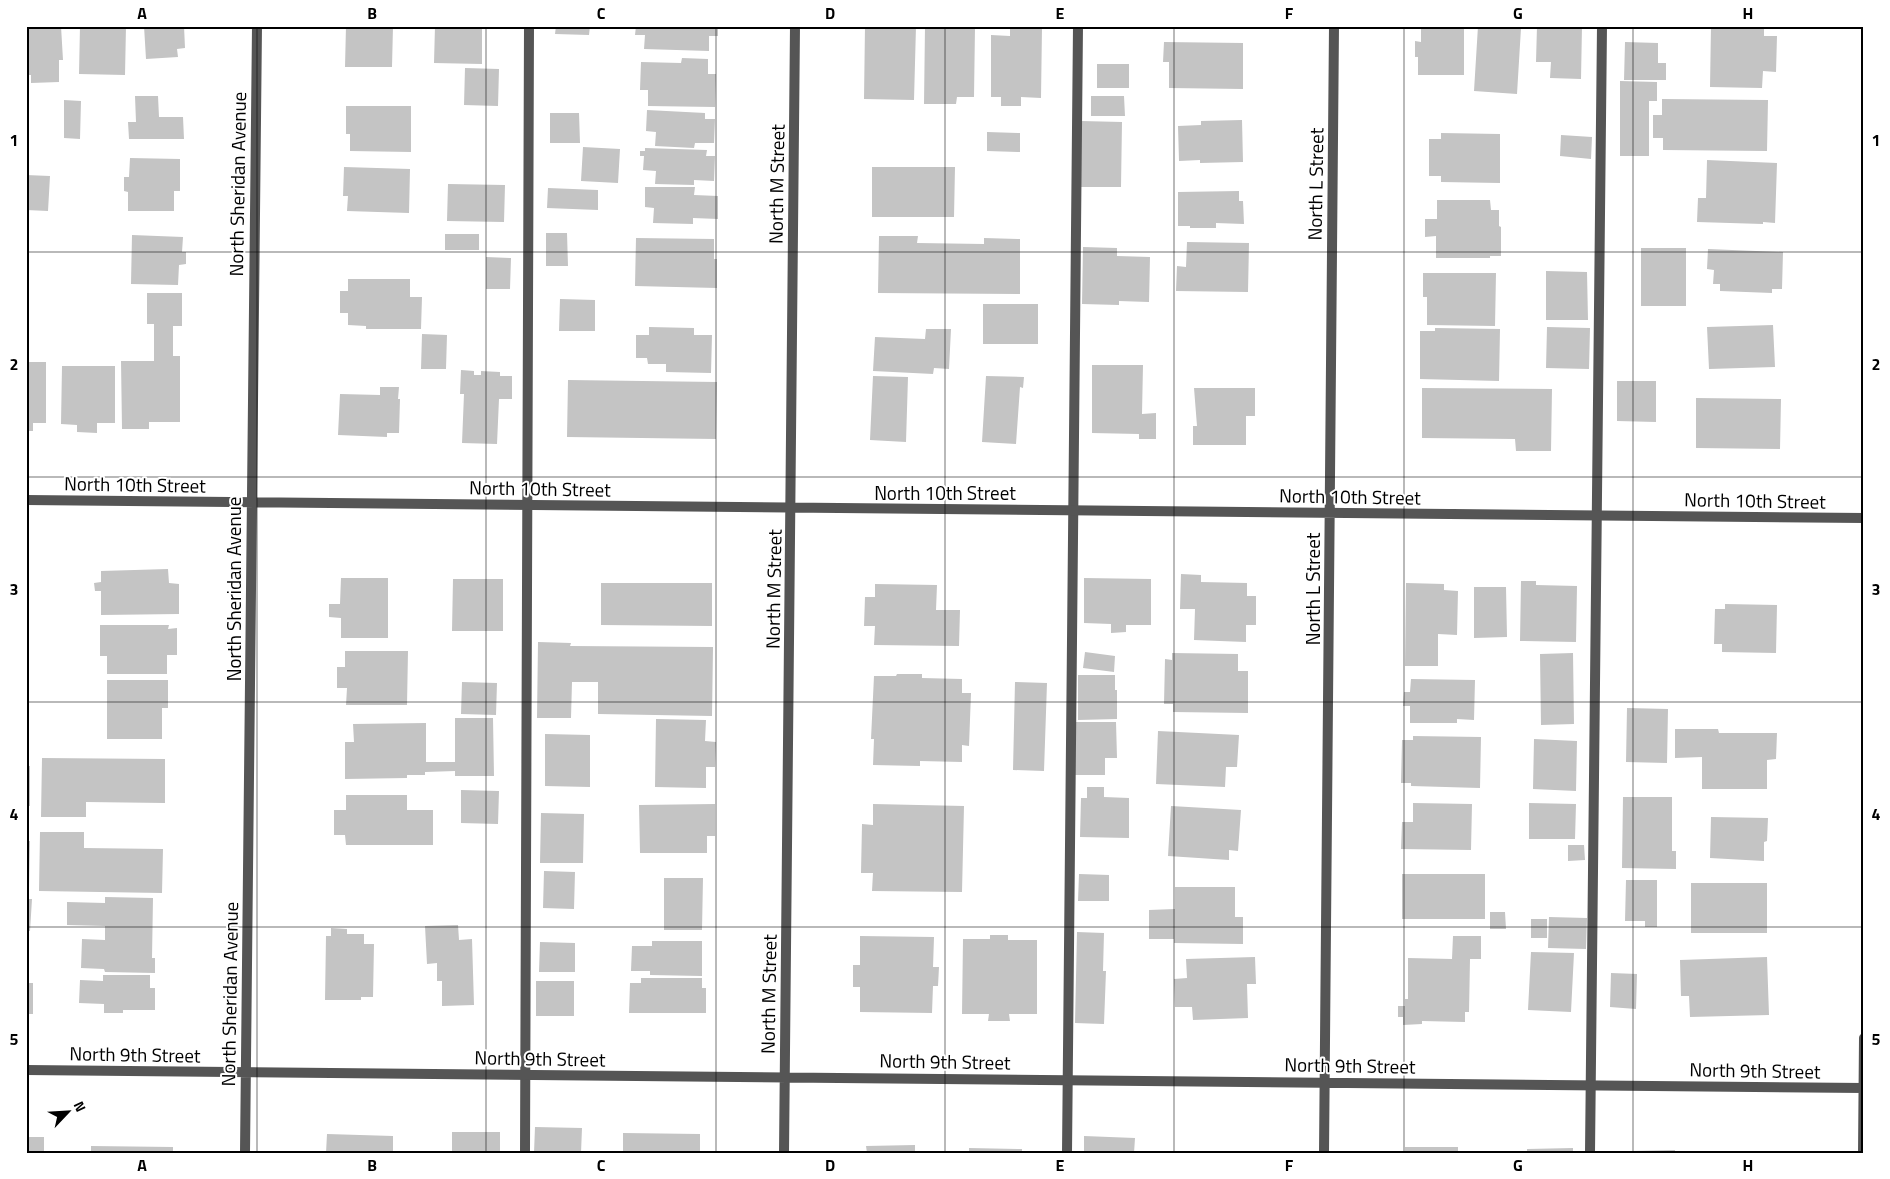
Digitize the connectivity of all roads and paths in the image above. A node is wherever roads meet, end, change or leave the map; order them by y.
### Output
1 (257, 26) edge
2 (529, 26) edge
3 (795, 26) edge
4 (1078, 26) edge
5 (1334, 26) edge
6 (1602, 26) edge
7 (26, 500) edge
8 (251, 502) junction
9 (527, 505) junction
10 (791, 508) junction
11 (1073, 510) junction
12 (1330, 513) junction
13 (1597, 516) junction
14 (1864, 518) edge
15 (1864, 1038) edge
16 (26, 1070) edge
17 (246, 1072) junction
18 (526, 1075) junction
19 (785, 1077) junction
20 (1067, 1080) junction
21 (1324, 1083) junction
22 (1591, 1086) junction
23 (1864, 1088) edge
24 (245, 1153) edge
25 (525, 1153) edge
26 (784, 1153) edge
27 (1067, 1153) edge
28 (1324, 1153) edge
29 (1590, 1153) edge
30 (1863, 1153) edge

1 - 8 street, North Sheridan Avenue
2 - 9 street
3 - 10 street, North M Street
4 - 11 street
5 - 12 street, North L Street
6 - 13 street
7 - 8 street, North 10th Street
8 - 9 street, North 10th Street
8 - 17 street, North Sheridan Avenue
9 - 10 street, North 10th Street
9 - 18 street
10 - 11 street, North 10th Street
10 - 19 street, North M Street
11 - 12 street, North 10th Street
11 - 20 street
12 - 13 street, North 10th Street
12 - 21 street, North L Street
13 - 14 street, North 10th Street
13 - 22 street
15 - 23 street
16 - 17 street, North 9th Street
17 - 18 street, North 9th Street
17 - 24 street, North Sheridan Avenue
18 - 19 street, North 9th Street
18 - 25 street
19 - 20 street, North 9th Street
19 - 26 street, North M Street
20 - 21 street, North 9th Street
20 - 27 street
21 - 22 street, North 9th Street
21 - 28 street, North L Street
22 - 23 street, North 9th Street
22 - 29 street
23 - 30 street

